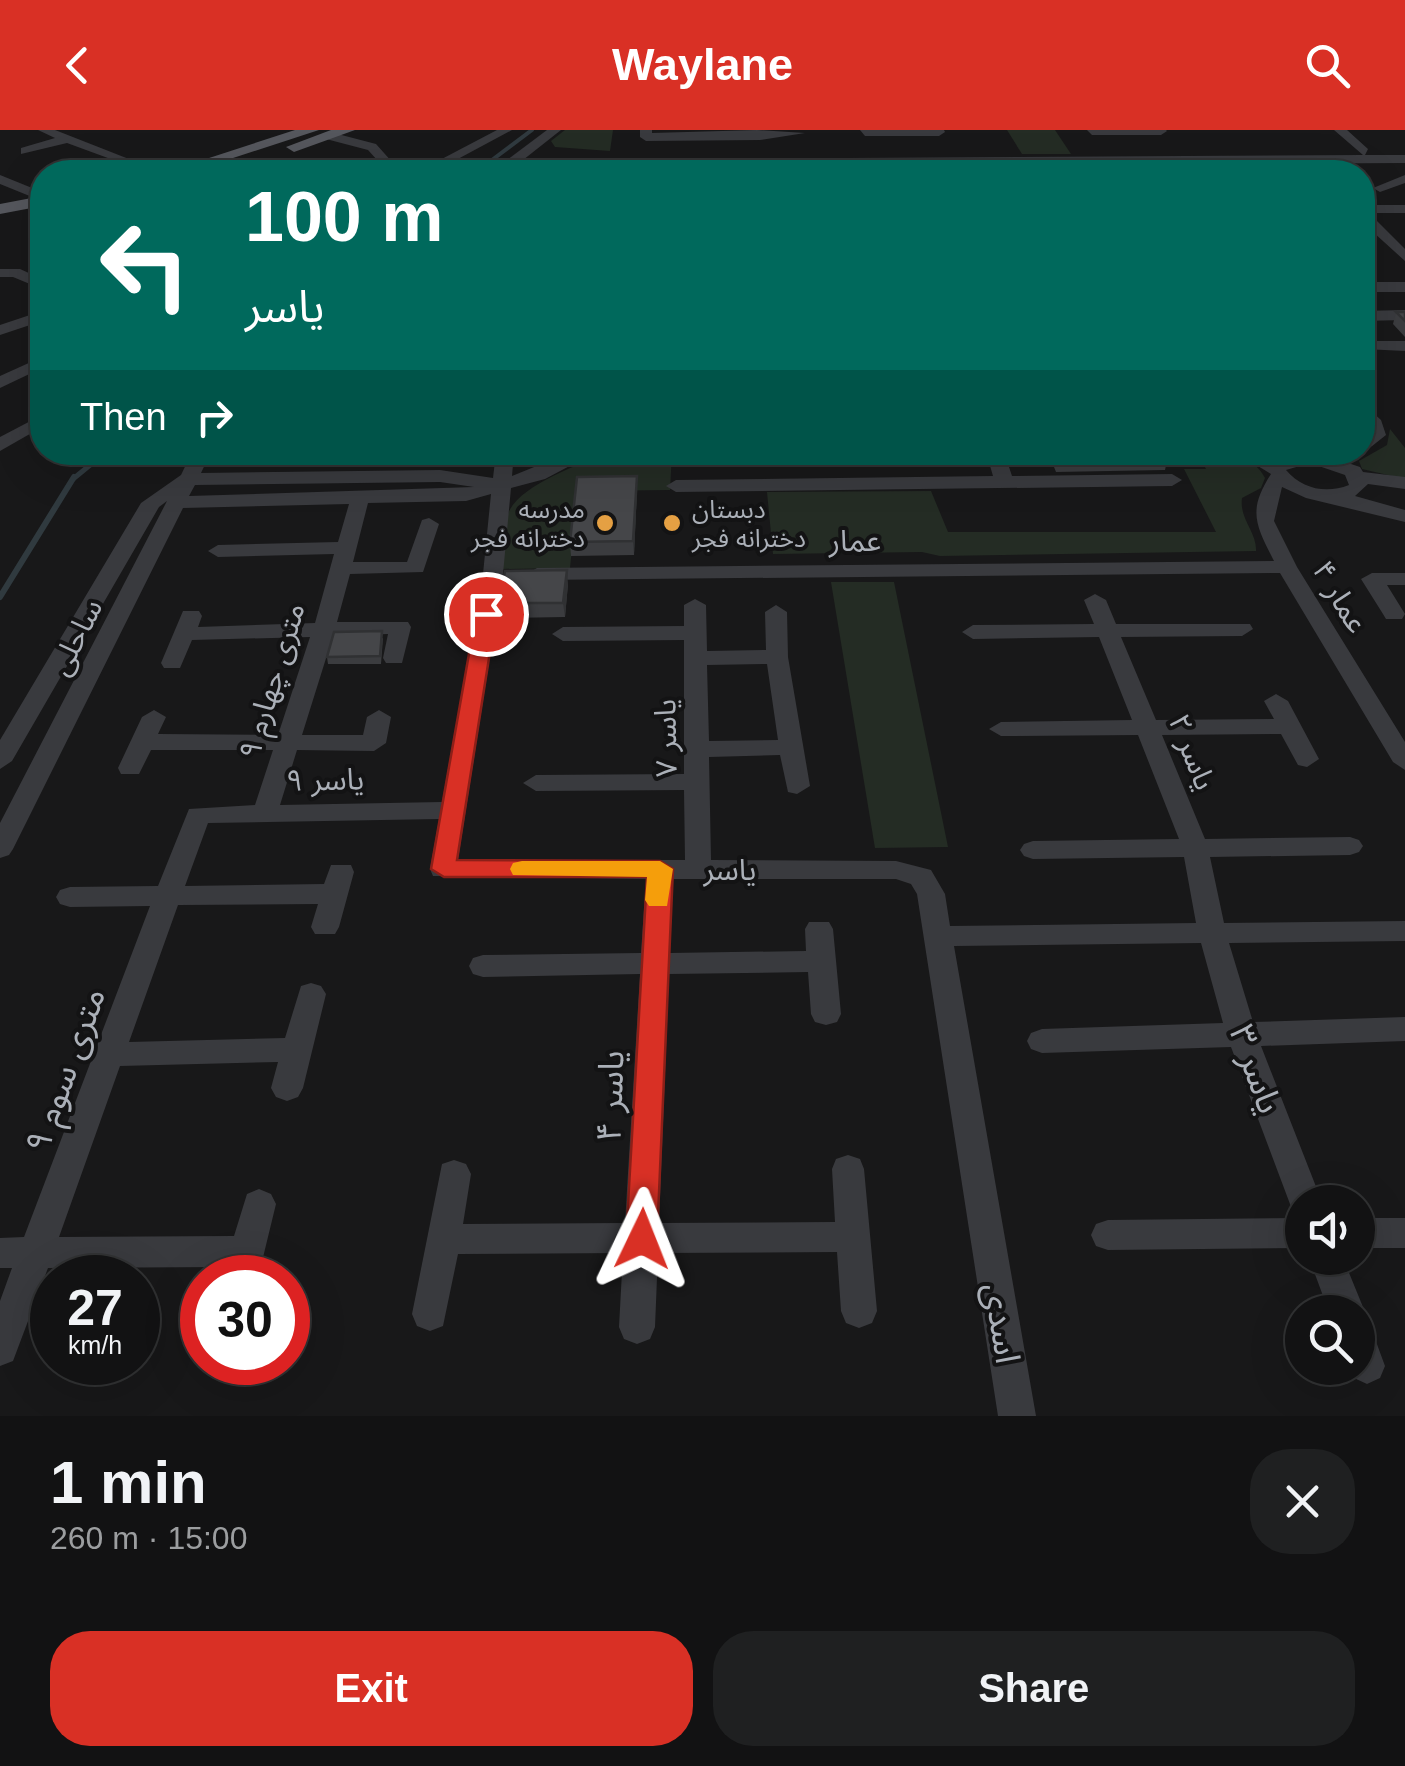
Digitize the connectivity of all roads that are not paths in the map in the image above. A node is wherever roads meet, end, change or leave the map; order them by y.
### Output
1 (44, 130) edge
2 (312, 130) edge
3 (506, 130) edge
4 (555, 130) edge
5 (646, 130) edge
6 (1340, 130) edge
7 (938, 131) edge
8 (1160, 131) edge
9 (338, 133) edge
10 (685, 133) edge
11 (760, 133) edge
12 (1092, 133) edge
13 (799, 134) edge
14 (865, 134) edge
15 (67, 139) junction
16 (25, 150) dead end
17 (1405, 151) edge
18 (1364, 152) junction
19 (1179, 153) junction
20 (763, 154) junction
21 (948, 154) junction
22 (458, 155) junction
23 (522, 155) junction
24 (124, 160) edge
25 (213, 160) edge
26 (252, 160) edge
27 (384, 160) edge
28 (449, 160) edge
29 (516, 160) edge
30 (1375, 160) edge
31 (1405, 160) edge
32 (0, 179) edge
33 (1405, 179) edge
34 (1380, 188) dead end
35 (30, 193) edge
36 (30, 202) edge
37 (0, 209) edge
38 (1405, 209) edge
39 (1375, 210) edge
40 (30, 214) edge
41 (0, 220) edge
42 (1375, 224) edge
43 (1395, 243) edge
44 (1405, 258) edge
45 (0, 273) edge
46 (30, 279) edge
47 (1375, 287) edge
48 (1405, 287) edge
49 (1405, 315) edge
50 (1375, 316) edge
51 (30, 320) edge
52 (0, 330) edge
53 (1405, 346) edge
54 (1375, 347) edge
55 (30, 368) edge
56 (0, 384) edge
57 (30, 427) edge
58 (0, 445) edge
59 (196, 465) edge
60 (504, 465) edge
61 (561, 465) edge
62 (999, 465) edge
63 (1291, 465) edge
64 (1293, 465) edge
65 (1343, 465) edge
66 (1358, 477) junction
67 (188, 480) junction
68 (1172, 480) dead end
69 (1004, 481) junction
70 (1405, 483) edge
71 (502, 485) junction
72 (676, 486) dead end
73 (1322, 494) junction
74 (360, 498) junction
75 (179, 502) junction
76 (1405, 516) edge
77 (1264, 521) junction
78 (429, 524) dead end
79 (218, 551) dead end
80 (342, 558) junction
81 (1287, 567) junction
82 (493, 574) junction
83 (1405, 580) edge
84 (1094, 600) dead end
85 (695, 605) dead end
86 (776, 612) dead end
87 (1394, 614) dead end
88 (324, 629) junction
89 (1242, 629) dead end
90 (1106, 631) junction
91 (973, 632) dead end
92 (562, 634) dead end
93 (697, 645) junction
94 (778, 657) junction
95 (394, 658) dead end
96 (172, 663) dead end
97 (1276, 700) dead end
98 (154, 717) dead end
99 (379, 717) dead end
100 (1290, 726) junction
101 (1146, 727) junction
102 (1001, 729) dead end
103 (144, 742) junction
104 (286, 744) junction
105 (791, 748) junction
106 (699, 749) junction
107 (1307, 758) dead end
108 (0, 760) edge
109 (1405, 762) edge
110 (130, 768) dead end
111 (700, 782) junction
112 (536, 784) dead end
113 (796, 786) dead end
114 (453, 810) junction
115 (265, 813) junction
116 (198, 815) joint
117 (1350, 846) dead end
118 (1196, 847) junction
119 (0, 848) edge
120 (1033, 850) dead end
121 (660, 869) junction
122 (698, 870) junction
123 (170, 895) junction
124 (70, 896) dead end
125 (325, 927) dead end
126 (819, 930) dead end
127 (1405, 931) edge
128 (1212, 932) junction
129 (938, 936) junction
130 (653, 962) junction
131 (820, 962) junction
132 (483, 966) dead end
133 (311, 994) dead end
134 (826, 1014) dead end
135 (1405, 1029) edge
136 (1241, 1032) junction
137 (1042, 1041) dead end
138 (297, 1050) junction
139 (110, 1054) junction
140 (287, 1088) dead end
141 (848, 1168) dead end
142 (454, 1174) dead end
143 (1300, 1185) edge
144 (259, 1204) dead end
145 (1375, 1232) edge
146 (1405, 1232) edge
147 (1285, 1233) edge
148 (1108, 1235) dead end
149 (852, 1237) junction
150 (444, 1239) junction
151 (642, 1239) junction
152 (38, 1252) junction
153 (0, 1253) edge
154 (245, 1255) edge
155 (180, 1260) edge
156 (859, 1311) dead end
157 (430, 1314) dead end
158 (638, 1327) dead end
159 (0, 1348) edge
160 (1017, 1416) edge

1 - 15 street
2 - 25 main road
3 - 22 street
4 - 23 street
5 - 10 street
6 - 18 street
7 - 14 street
7 - 21 street
8 - 12 street
8 - 19 street
9 - 26 main road
9 - 27 street
10 - 11 street
11 - 13 street
11 - 20 street
15 - 16 street
15 - 24 street
17 - 18 street
18 - 19 street
19 - 21 street
20 - 21 street
20 - 23 street
22 - 23 street
22 - 28 street
23 - 29 street
30 - 31 street
32 - 35 street
33 - 34 street
36 - 37 main road
38 - 39 street
40 - 41 main road
42 - 43 street
43 - 44 street
45 - 46 street
47 - 48 street
49 - 50 street
51 - 52 street
53 - 54 street
55 - 56 street
57 - 58 street
59 - 67 street, ساحلی
60 - 71 street
61 - 71 street
62 - 69 street
63 - 77 street
64 - 73 street
65 - 66 street
66 - 70 street
66 - 73 street
67 - 71 street
67 - 75 street, ساحلی
67 - 108 street
68 - 69 street
69 - 72 street
71 - 74 street
71 - 82 street
73 - 76 street
73 - 77 street
74 - 75 street
74 - 80 street, ۹ متری چهارم
75 - 119 street, ساحلی
77 - 81 street
78 - 80 street
79 - 80 street
80 - 88 street, ۹ متری چهارم
81 - 82 street, عمار
81 - 109 street, عمار ۴
82 - 114 street
83 - 87 street
84 - 90 street, یاسر ۲
85 - 93 street, یاسر ۷
86 - 94 street
88 - 95 street
88 - 96 street
88 - 104 street, ۹ متری چهارم
89 - 90 street
90 - 91 street
90 - 101 street, یاسر ۲
92 - 93 street
93 - 94 street
93 - 106 street, یاسر ۷
94 - 105 street
97 - 100 street
98 - 103 street
99 - 104 street
100 - 101 street
100 - 107 street
101 - 102 street
101 - 118 street, یاسر ۲
103 - 104 street
103 - 110 street
104 - 115 street, ۹ متری چهارم
105 - 106 street
105 - 113 street
106 - 111 street, یاسر ۷
111 - 112 street
111 - 122 street, یاسر ۷
114 - 115 street, یاسر ۹
114 - 121 street, یاسر
115 - 116 street, یاسر ۹
116 - 123 street, ۹ متری سوم
117 - 118 street
118 - 120 street
118 - 128 street, یاسر ۲
121 - 122 street, یاسر
121 - 130 street, یاسر ۴
122 - 129 street, یاسر
123 - 124 street
123 - 125 street
123 - 139 street, ۹ متری سوم
126 - 131 street
127 - 128 street
128 - 129 street
128 - 136 street, یاسر ۳
129 - 160 street, اسدی
130 - 131 street
130 - 132 street
130 - 151 street, یاسر ۴
131 - 134 street
133 - 138 street
135 - 136 street
136 - 137 street
136 - 143 street, یاسر ۳
138 - 139 street
138 - 140 street
139 - 152 street, ۹ متری سوم
141 - 149 street
142 - 150 street
144 - 154 street
145 - 146 street
147 - 148 street
149 - 151 street
149 - 156 street
150 - 151 street
150 - 157 street
151 - 158 street, یاسر ۴
152 - 153 street
152 - 155 street
152 - 159 street, ۹ متری سوم

